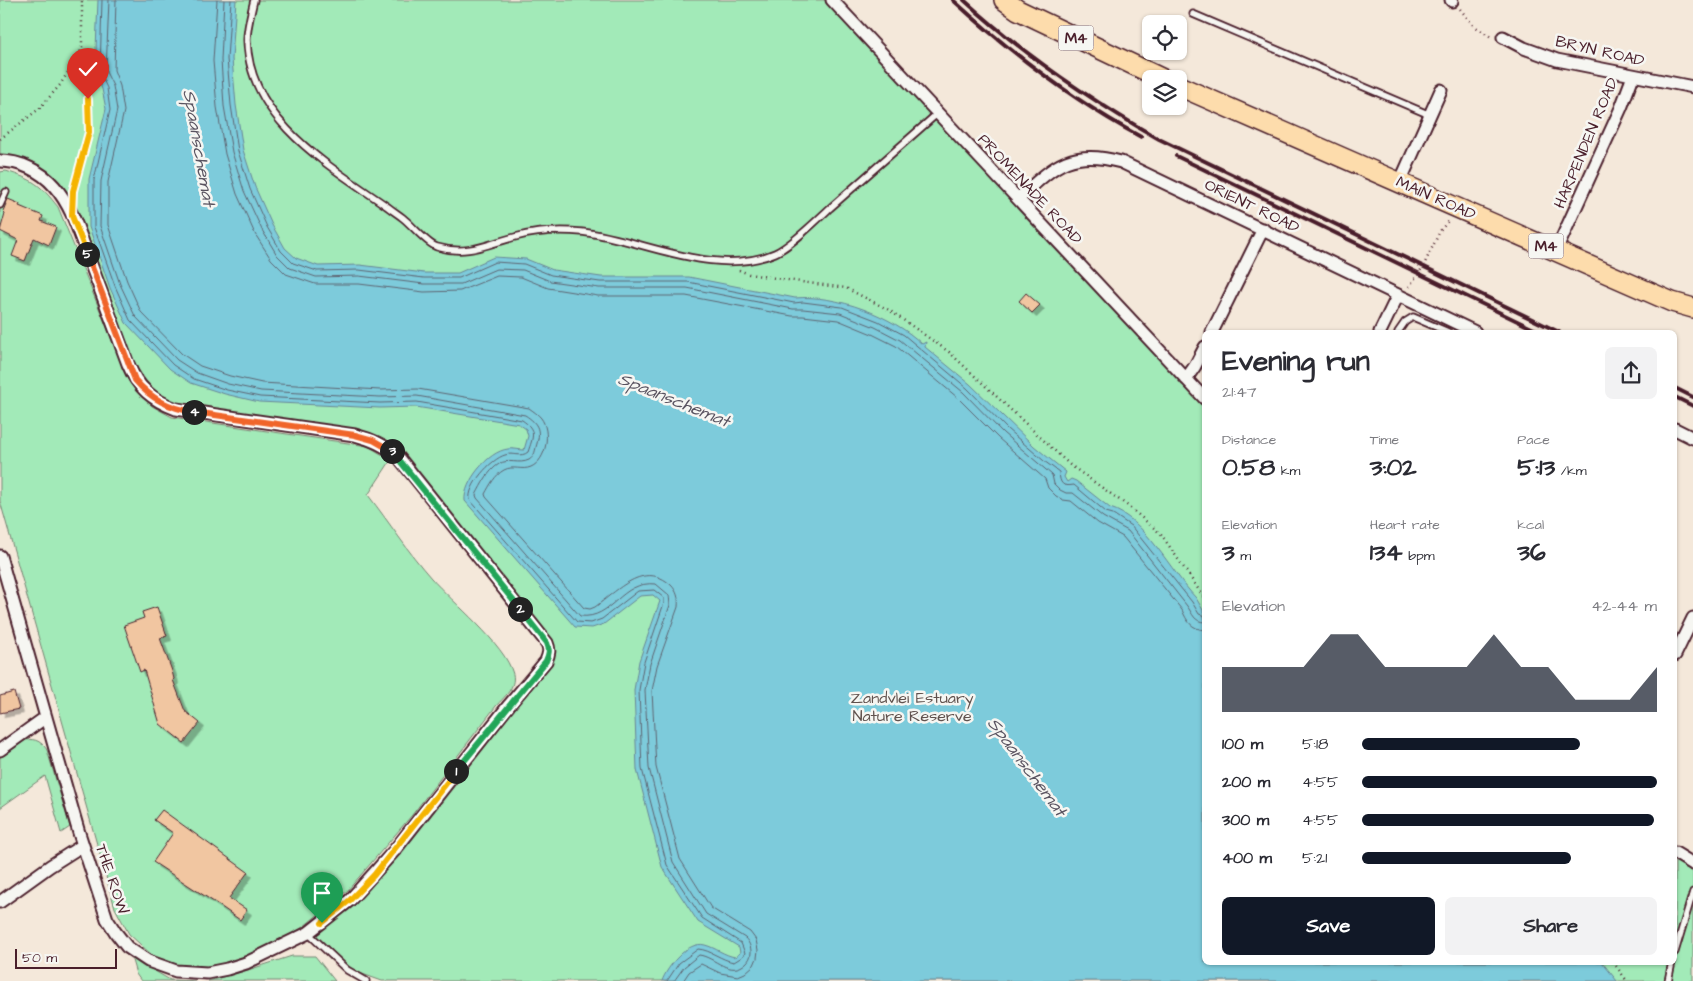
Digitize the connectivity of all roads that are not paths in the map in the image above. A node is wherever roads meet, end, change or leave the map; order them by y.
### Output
1 (254, 0) edge
2 (832, 0) edge
3 (1005, 0) edge
4 (1192, 14) dead end
5 (1503, 37) road end
6 (1144, 70) edge
7 (1632, 76) junction
8 (1693, 87) edge
9 (1187, 89) edge
10 (1441, 90) dead end
11 (938, 113) junction
12 (1430, 115) junction
13 (0, 161) edge
14 (1400, 182) junction
15 (6, 192) dead end
16 (1018, 199) junction
17 (0, 205) edge
18 (1263, 230) junction
19 (1556, 251) junction
20 (1401, 296) junction
21 (1693, 308) edge
22 (1213, 330) edge
23 (1381, 330) edge
24 (1399, 330) edge
25 (1443, 330) edge
26 (1471, 330) edge
27 (1202, 352) edge
28 (1186, 379) junction
29 (1202, 396) edge
30 (1677, 430) edge
31 (1693, 438) edge
32 (0, 556) edge
33 (1693, 618) edge
34 (1677, 651) edge
35 (46, 717) junction
36 (0, 750) edge
37 (83, 845) junction
38 (1677, 854) edge
39 (1693, 864) edge
40 (1693, 892) edge
41 (0, 902) edge
42 (308, 933) junction
43 (1677, 945) edge
44 (1671, 965) edge
45 (366, 981) edge
46 (1668, 981) edge

1 - 11 lane
2 - 11 street, PROMENADE ROAD
3 - 6 main road, M4
4 - 12 lane
5 - 7 street, BRYN ROAD
7 - 8 street, BRYN ROAD
7 - 19 street, HARPENDEN ROAD
9 - 14 main road, MAIN ROAD / M4
10 - 12 street
11 - 16 street, PROMENADE ROAD
12 - 14 street
13 - 42 street, THE ROW
14 - 19 main road, MAIN ROAD / M4
15 - 17 lane
16 - 18 street, ORIENT ROAD
16 - 28 street, PROMENADE ROAD
18 - 20 street, ORIENT ROAD
18 - 22 street
19 - 21 main road, MAIN ROAD / M4
20 - 23 street
20 - 26 street, ORIENT ROAD
24 - 25 lane
27 - 28 street
28 - 29 street, PROMENADE ROAD
30 - 31 street
32 - 35 street, THE ROW
33 - 34 street
35 - 36 street
35 - 37 street, THE ROW
37 - 41 street
37 - 42 street, THE ROW
38 - 39 street
40 - 43 lane
42 - 45 lane
44 - 46 lane

